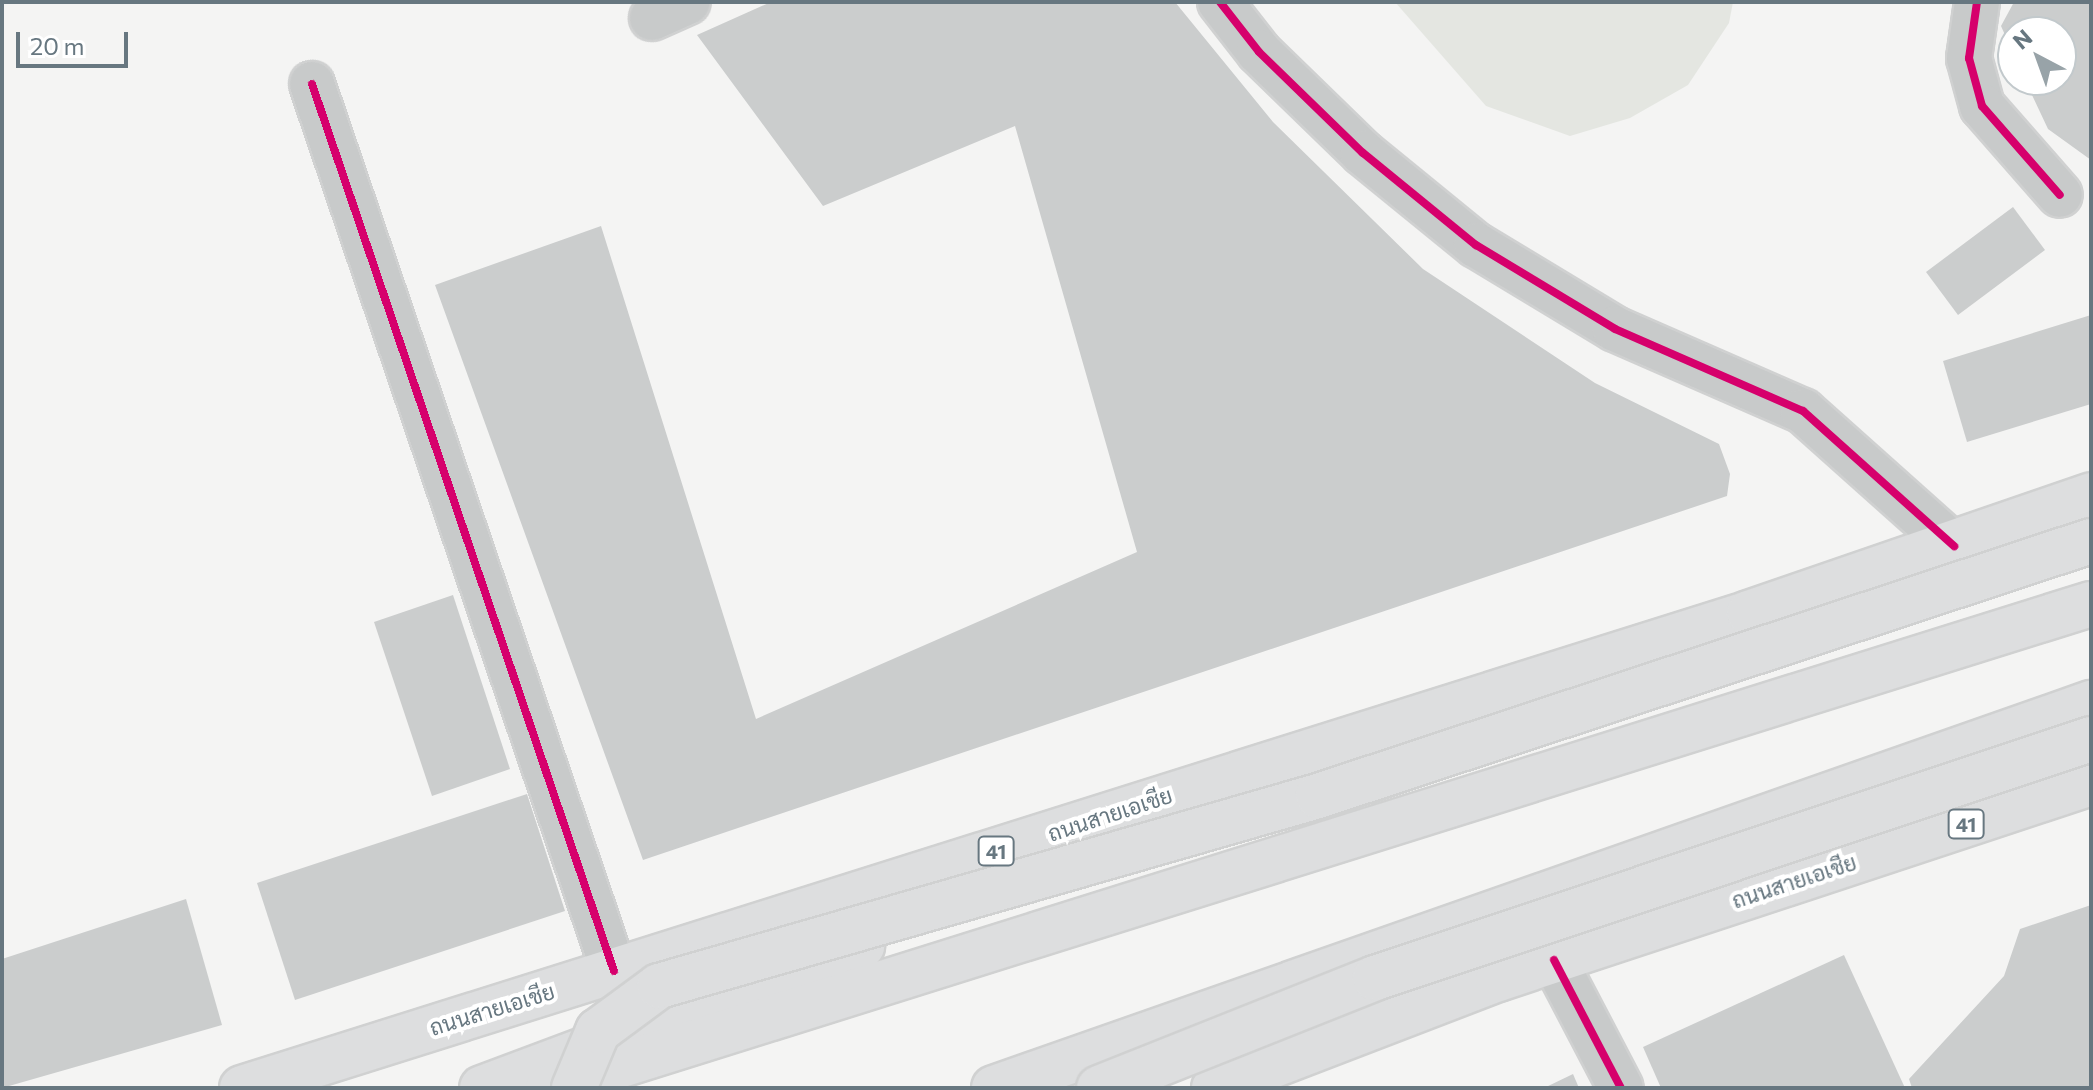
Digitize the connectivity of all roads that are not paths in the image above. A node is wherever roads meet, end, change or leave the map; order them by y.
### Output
1 (1220, 2) edge
2 (1977, 2) edge
3 (312, 84) dead end
4 (2060, 195) dead end
5 (2091, 495) edge
6 (2091, 541) edge
7 (1954, 546) junction
8 (2091, 604) edge
9 (1749, 613) junction
10 (2091, 703) edge
11 (2091, 739) edge
12 (2091, 783) edge
13 (1554, 960) junction
14 (614, 971) junction
15 (1498, 979) junction
16 (242, 1088) edge
17 (482, 1088) edge
18 (548, 1088) edge
19 (574, 1088) edge
20 (994, 1088) edge
21 (1096, 1088) edge
22 (1214, 1088) edge
23 (1621, 1088) edge

1 - 7 street
2 - 4 street
3 - 14 street
5 - 7 highway, ถนนสายเอเชีย / 41
6 - 19 highway, bridge
7 - 9 highway, ถนนสายเอเชีย / 41
8 - 18 highway
9 - 14 highway, ถนนสายเอเชีย / 41
9 - 17 highway, ถนนสายเอเชีย / 41
10 - 20 highway
11 - 21 highway, bridge
12 - 13 highway, ถนนสายเอเชีย / 41
13 - 15 highway, ถนนสายเอเชีย / 41
13 - 23 street
14 - 16 highway, ถนนสายเอเชีย / 41
15 - 21 highway, ถนนสายเอเชีย
15 - 22 highway, ถนนสายเอเชีย / 41

